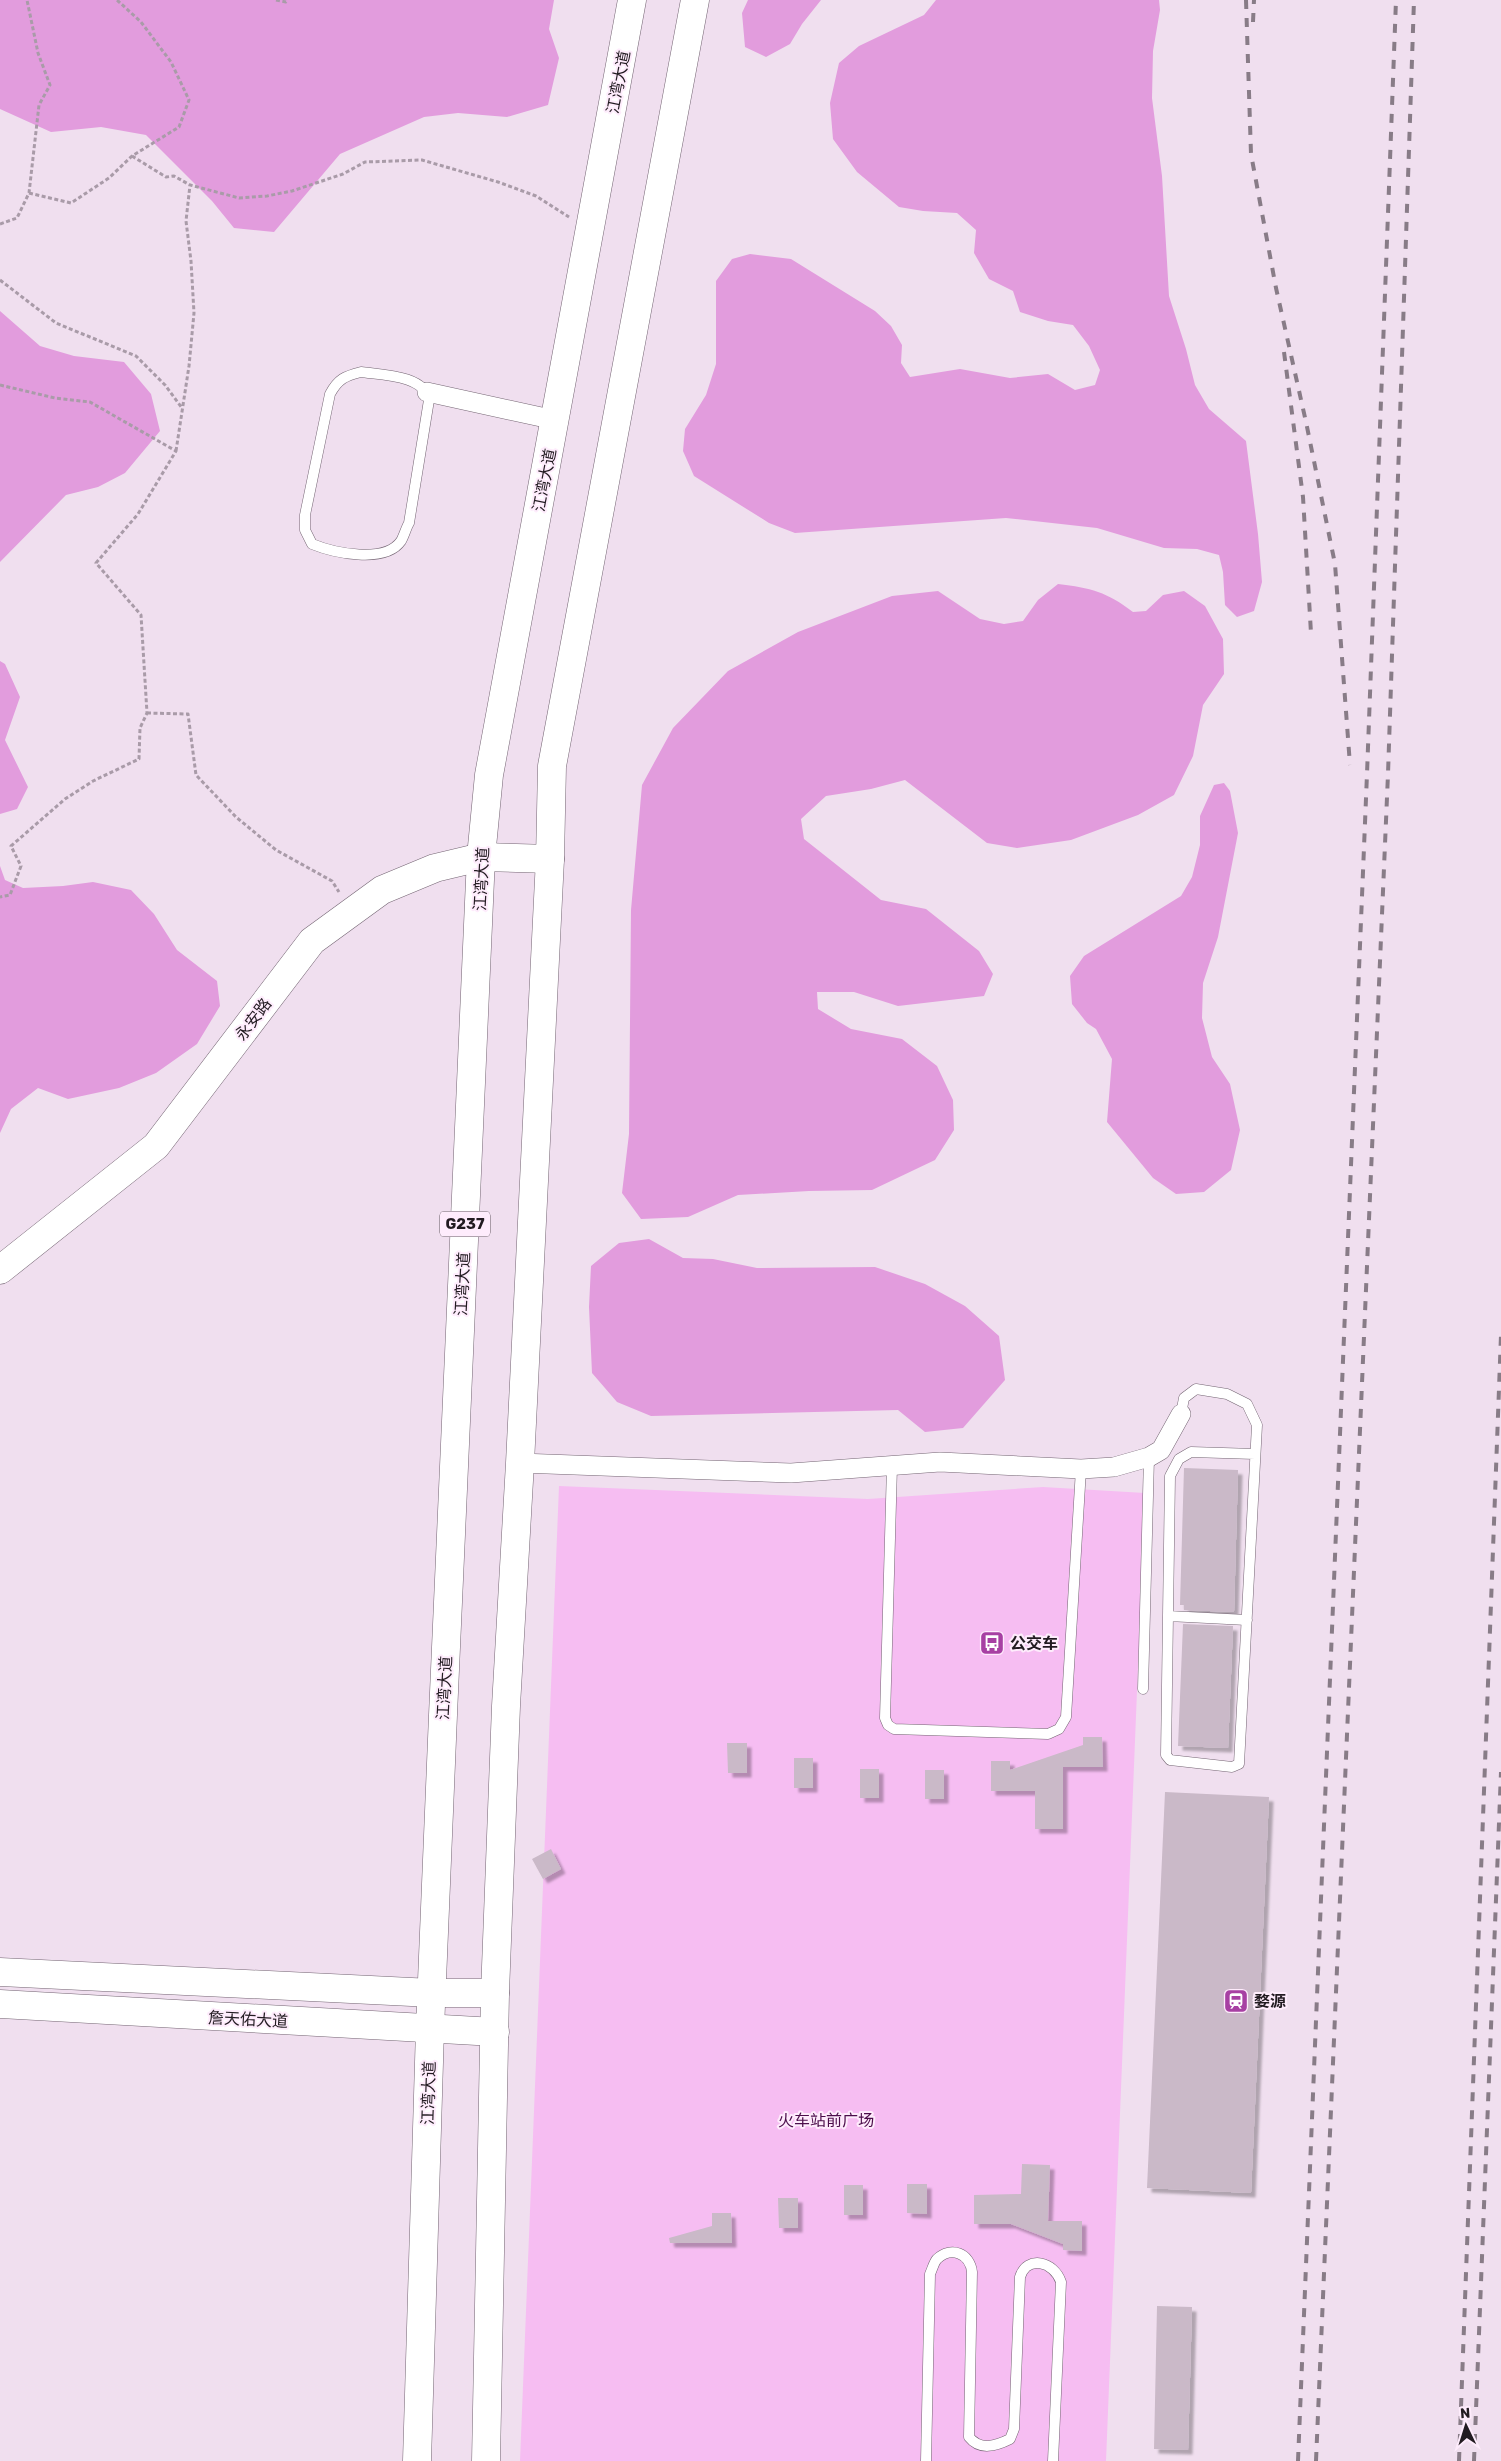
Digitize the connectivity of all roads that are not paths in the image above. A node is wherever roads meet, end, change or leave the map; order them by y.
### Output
1 (632, 0) edge
2 (695, 0) edge
3 (427, 392) junction
4 (555, 420) junction
5 (481, 857) junction
6 (550, 859) junction
7 (0, 1270) edge
8 (1180, 1414) joint
9 (1255, 1454) junction
10 (1149, 1457) junction
11 (520, 1463) junction
12 (892, 1466) junction
13 (1081, 1469) junction
14 (1168, 1616) junction
15 (1247, 1620) junction
16 (1143, 1689) dead end
17 (0, 1972) edge
18 (432, 1993) junction
19 (496, 1993) junction
20 (0, 2004) edge
21 (430, 2029) junction
22 (495, 2032) junction
23 (417, 2461) edge
24 (486, 2461) edge
25 (926, 2461) edge
26 (1053, 2461) edge

1 - 4 main road, 江湾大道 / G237
2 - 6 main road
3 - 3 lane
3 - 4 street
4 - 5 main road, 江湾大道 / G237
5 - 6 main road, 永安路
5 - 7 main road, 永安路
5 - 18 main road, 江湾大道 / G237
6 - 11 main road
8 - 9 lane
8 - 10 street
9 - 14 lane
9 - 15 lane
10 - 13 street
10 - 16 lane
11 - 12 street
11 - 19 main road
12 - 13 street
12 - 13 lane
14 - 15 lane
14 - 15 lane
17 - 18 main road
18 - 19 main road
18 - 21 main road, 江湾大道 / G237
19 - 22 main road
20 - 21 main road, 詹天佑大道
21 - 22 main road, 詹天佑大道
21 - 23 main road, 江湾大道 / G237
22 - 24 main road
25 - 26 lane

